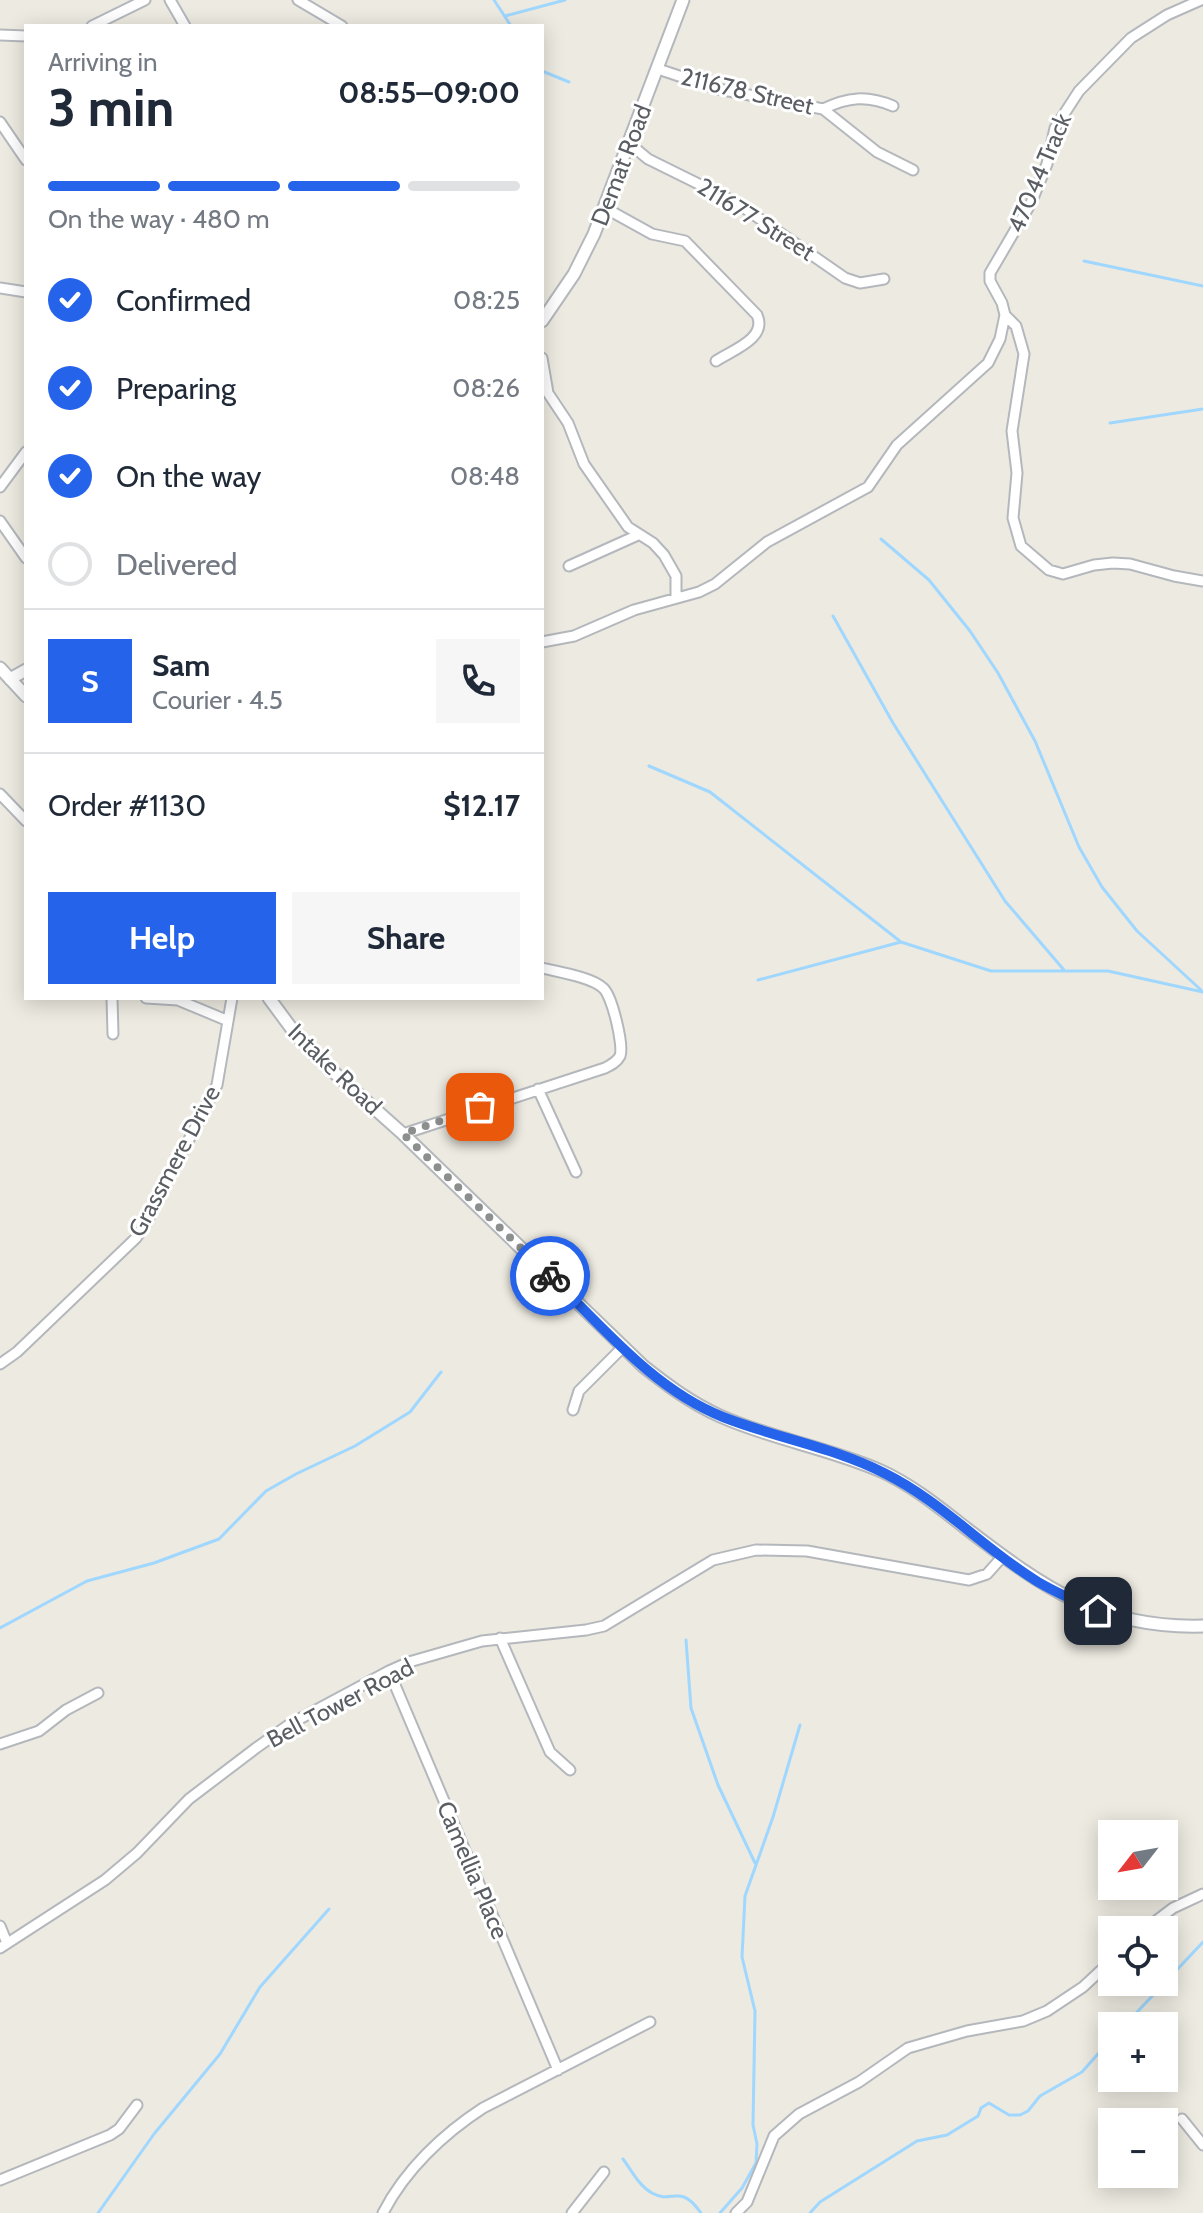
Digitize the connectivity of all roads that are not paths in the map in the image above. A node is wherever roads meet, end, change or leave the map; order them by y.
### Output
1 (145, 0) edge
2 (170, 0) edge
3 (683, 0) edge
4 (1201, 0) edge
5 (305, 2) edge
6 (96, 24) edge
7 (184, 24) edge
8 (339, 24) edge
9 (0, 35) edge
10 (24, 36) edge
11 (658, 69) junction
12 (893, 106) dead end
13 (823, 109) junction
14 (0, 122) edge
15 (630, 144) junction
16 (22, 146) edge
17 (913, 170) dead end
18 (605, 208) junction
19 (884, 279) dead end
20 (0, 288) edge
21 (24, 292) edge
22 (1005, 315) junction
23 (544, 318) edge
24 (716, 361) dead end
25 (544, 370) edge
26 (24, 455) edge
27 (0, 487) edge
28 (0, 521) edge
29 (638, 535) junction
30 (24, 555) edge
31 (569, 566) dead end
32 (1203, 581) edge
33 (676, 598) junction
34 (544, 642) edge
35 (0, 668) edge
36 (24, 671) edge
37 (10, 679) junction
38 (24, 694) edge
39 (0, 794) edge
40 (24, 819) edge
41 (544, 969) edge
42 (112, 1000) edge
43 (178, 1000) edge
44 (231, 1000) edge
45 (270, 1000) edge
46 (226, 1020) junction
47 (113, 1034) dead end
48 (538, 1089) junction
49 (403, 1134) junction
50 (576, 1172) dead end
51 (623, 1347) junction
52 (3, 1360) edge
53 (573, 1410) dead end
54 (1003, 1556) junction
55 (1203, 1626) edge
56 (500, 1638) junction
57 (389, 1671) junction
58 (98, 1693) dead end
59 (0, 1744) edge
60 (570, 1770) dead end
61 (1203, 1894) edge
62 (1162, 1916) edge
63 (0, 1926) edge
64 (3, 1946) edge
65 (1098, 1973) edge
66 (650, 2022) dead end
67 (558, 2070) junction
68 (137, 2105) dead end
69 (1182, 2119) dead end
70 (1203, 2145) edge
71 (604, 2172) dead end
72 (0, 2180) edge
73 (383, 2213) edge
74 (572, 2213) edge
75 (736, 2213) edge

1 - 6 street
2 - 7 street
3 - 11 street, Demat Road
4 - 22 street, 47044 Track
5 - 8 street
9 - 10 street
11 - 13 street, 211678 Street
11 - 15 street, Demat Road
12 - 13 street
13 - 17 street, 211678 Street
14 - 16 street
15 - 18 street, Demat Road
15 - 19 street, 211677 Street
18 - 23 street, Demat Road
18 - 24 street
20 - 21 street
22 - 32 street
22 - 33 street
25 - 29 street
26 - 27 street
28 - 30 street
29 - 31 street
29 - 33 street
33 - 34 street
35 - 37 street
36 - 37 street
37 - 38 street
39 - 40 street
41 - 48 street
42 - 47 street
43 - 46 street
44 - 46 street, Grassmere Drive
45 - 49 street, Intake Road
46 - 52 street, Grassmere Drive
48 - 49 street
48 - 50 street
49 - 51 street, Intake Road
51 - 53 street
51 - 54 street, Intake Road
54 - 55 street, Intake Road
54 - 56 street, Bell Tower Road
56 - 57 street, Bell Tower Road
56 - 60 street
57 - 64 street, Bell Tower Road
57 - 67 street, Camellia Place
58 - 59 street
61 - 62 street
63 - 64 street
65 - 75 street
66 - 67 street
67 - 73 street
68 - 72 street
69 - 70 street
71 - 74 street

